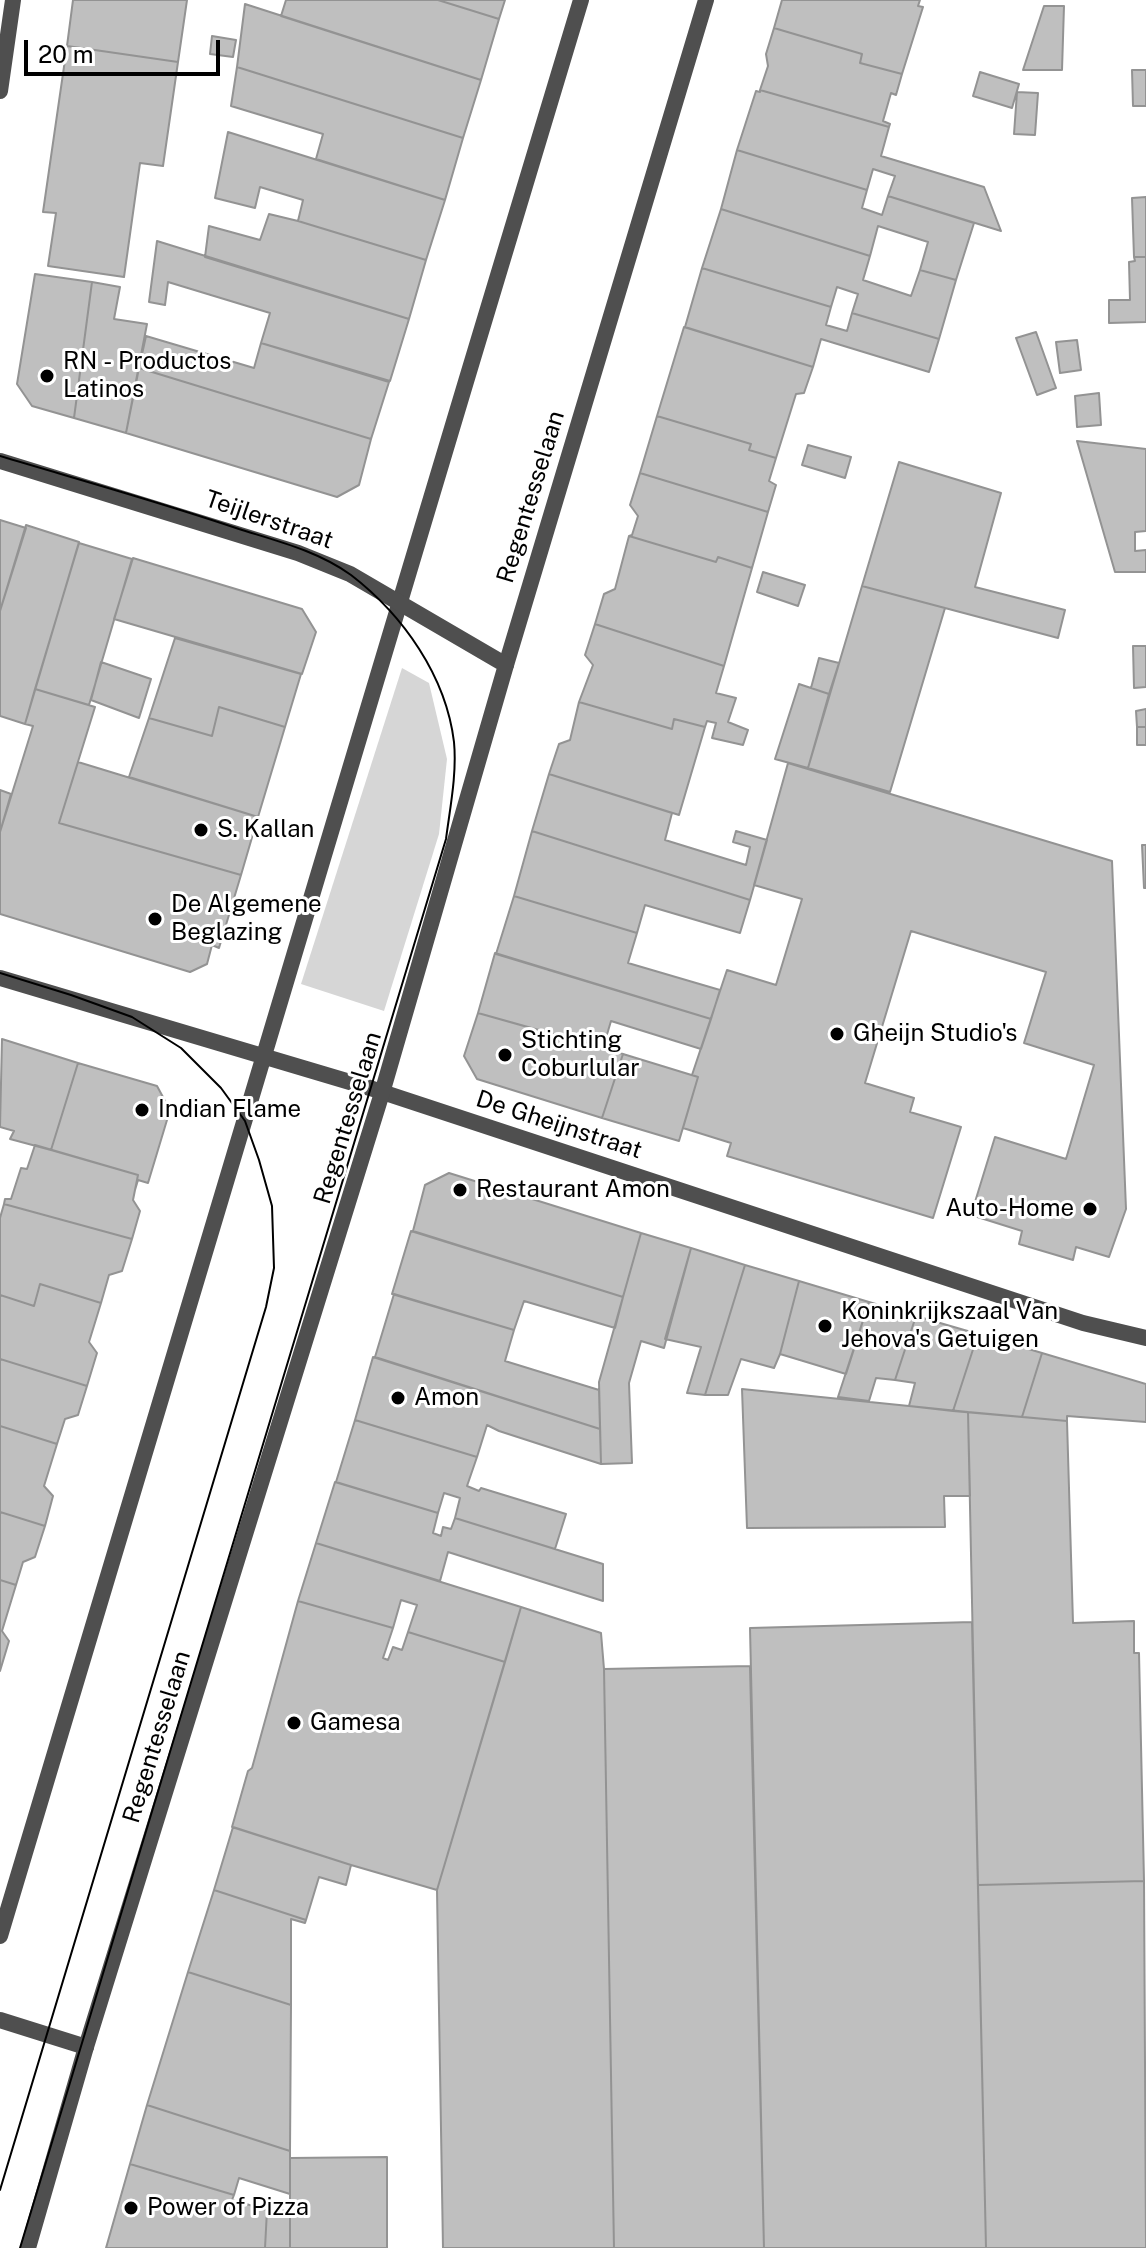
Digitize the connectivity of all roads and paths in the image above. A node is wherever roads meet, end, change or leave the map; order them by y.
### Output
1 (13, 0) edge
2 (581, 0) edge
3 (706, 0) edge
4 (0, 91) edge
5 (0, 461) edge
6 (399, 602) junction
7 (506, 665) junction
8 (0, 978) edge
9 (264, 1057) junction
10 (382, 1093) junction
11 (1146, 1338) edge
12 (0, 1936) edge
13 (0, 2020) edge
14 (86, 2047) junction
15 (28, 2248) edge

1 - 4 street
2 - 6 street
3 - 7 street, Regentesselaan
5 - 6 street, Teijlerstraat
6 - 7 street, Teijlerstraat
6 - 9 street
7 - 10 street, Regentesselaan
8 - 9 street, De Gheijnstraat
9 - 10 street, De Gheijnstraat
9 - 12 street
10 - 11 street, De Gheijnstraat
10 - 14 street, Regentesselaan
13 - 14 street
14 - 15 street, Regentesselaan

